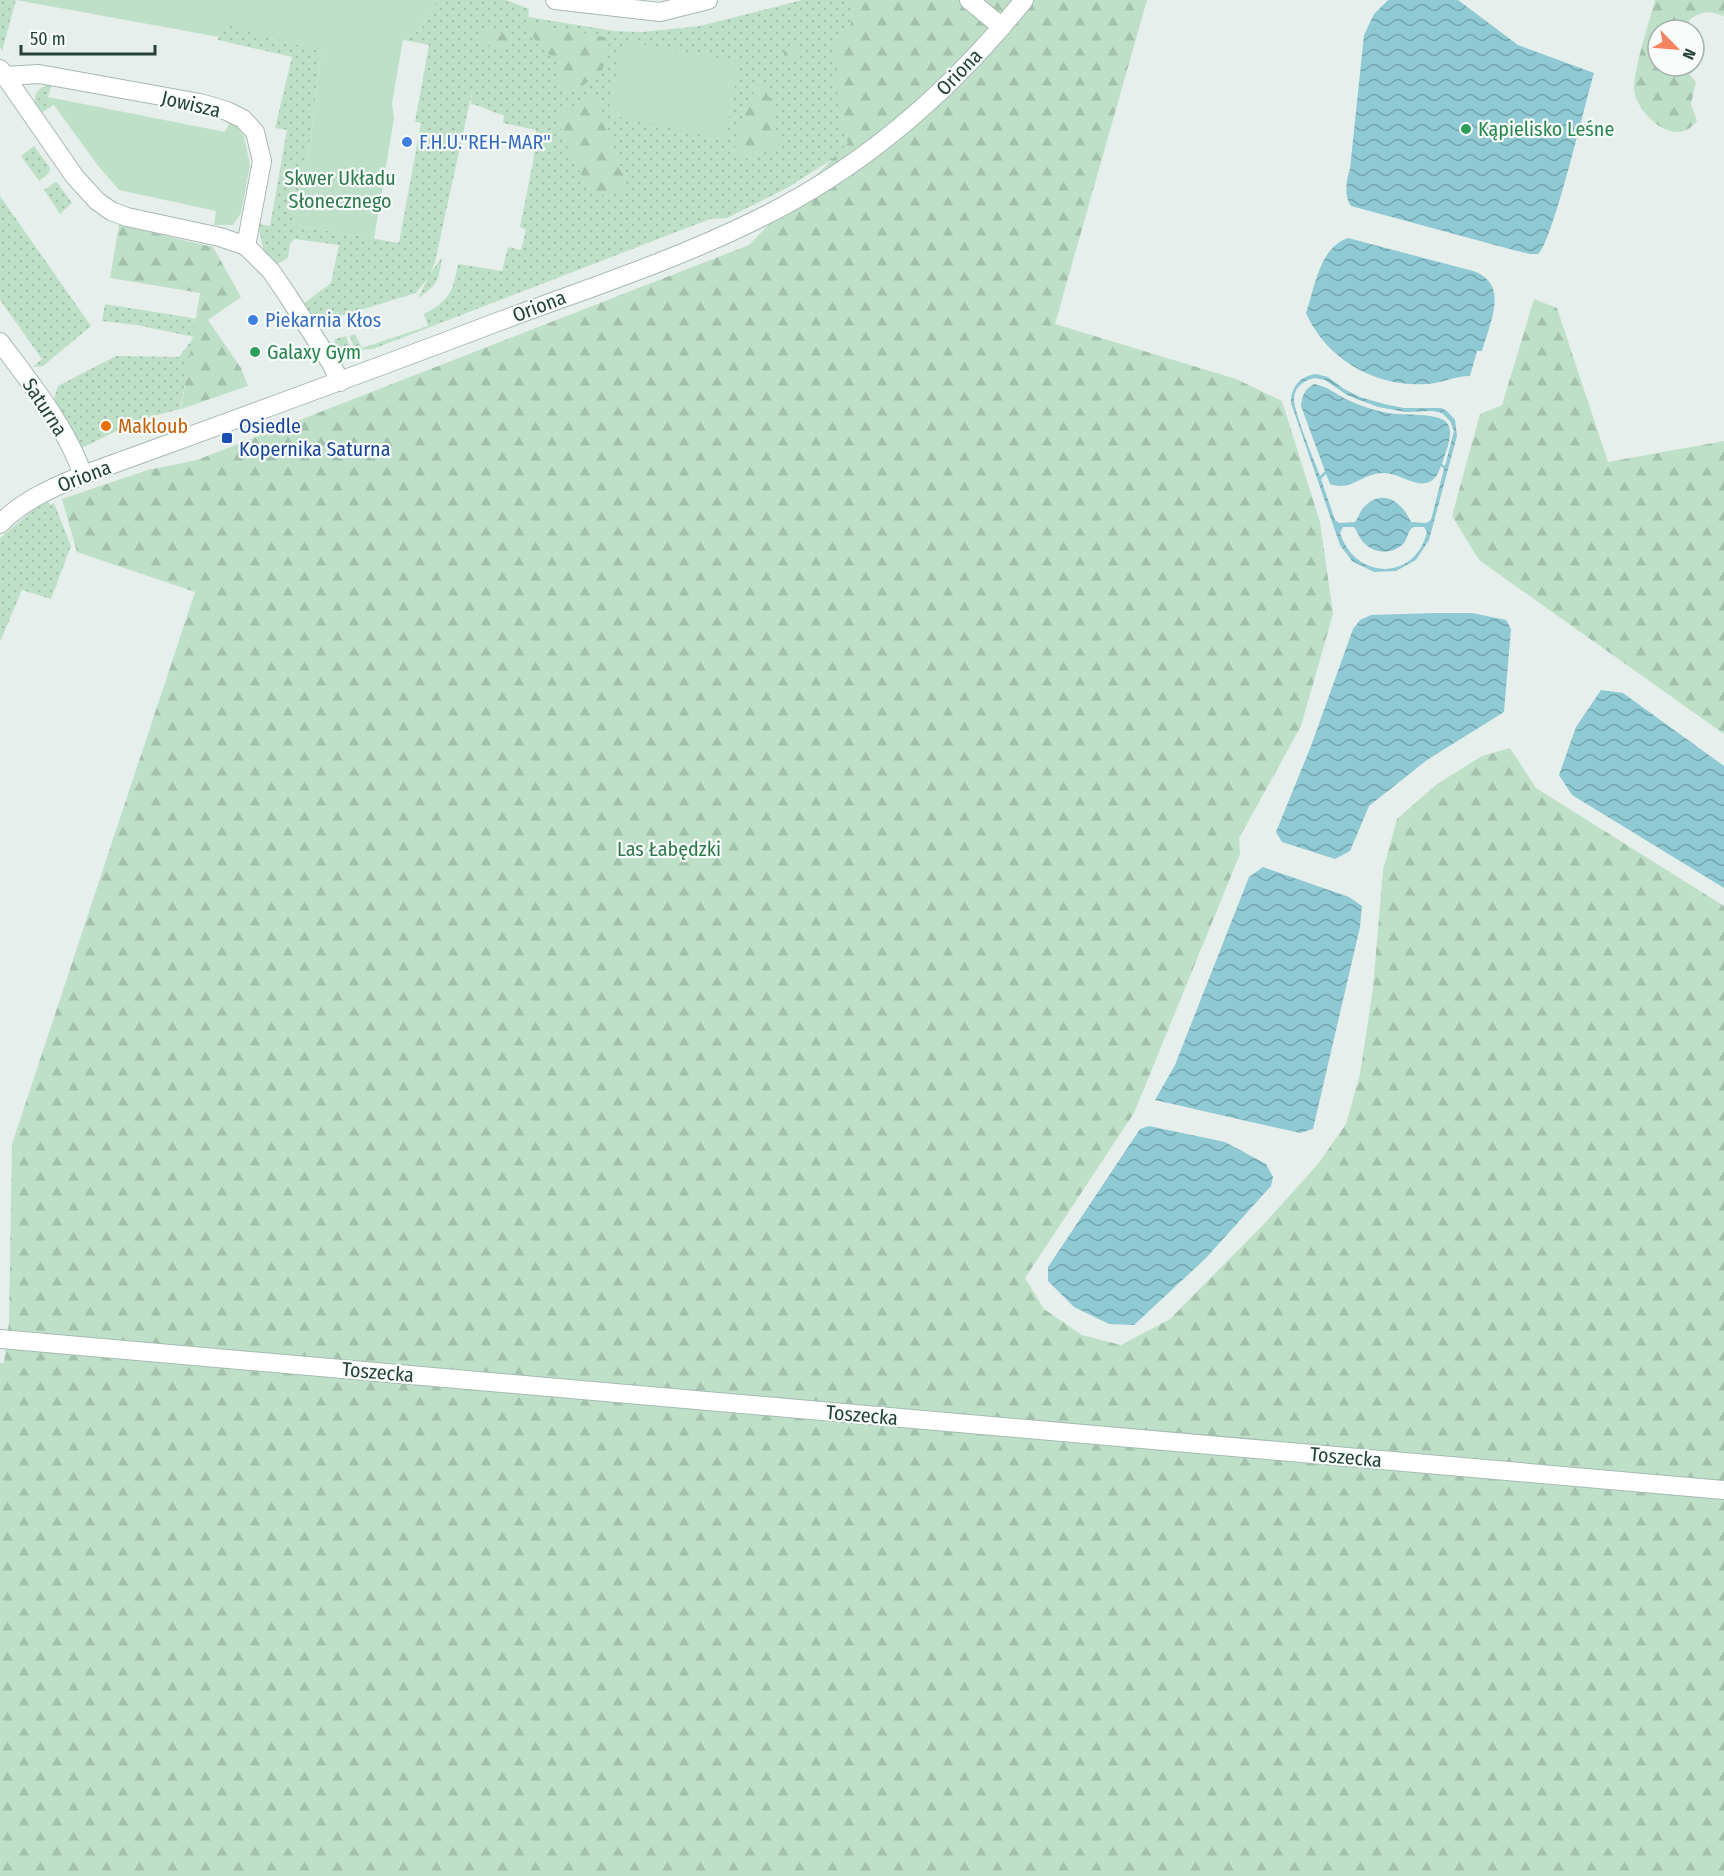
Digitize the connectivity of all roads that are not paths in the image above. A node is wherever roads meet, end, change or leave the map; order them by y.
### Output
1 (555, 0) edge
2 (708, 0) edge
3 (969, 0) edge
4 (1024, 0) edge
5 (1002, 27) junction
6 (2, 72) edge
7 (246, 246) junction
8 (0, 342) edge
9 (340, 382) junction
10 (83, 475) junction
11 (0, 524) edge
12 (0, 1339) edge
13 (1724, 1490) edge

1 - 2 street
3 - 5 street
4 - 5 street, Oriona
5 - 9 street, Oriona
6 - 7 street, Jowisza
6 - 7 street, Jowisza
7 - 9 street, Jowisza
8 - 10 street, Saturna
9 - 10 street, Oriona
10 - 11 street, Oriona
12 - 13 street, Toszecka

